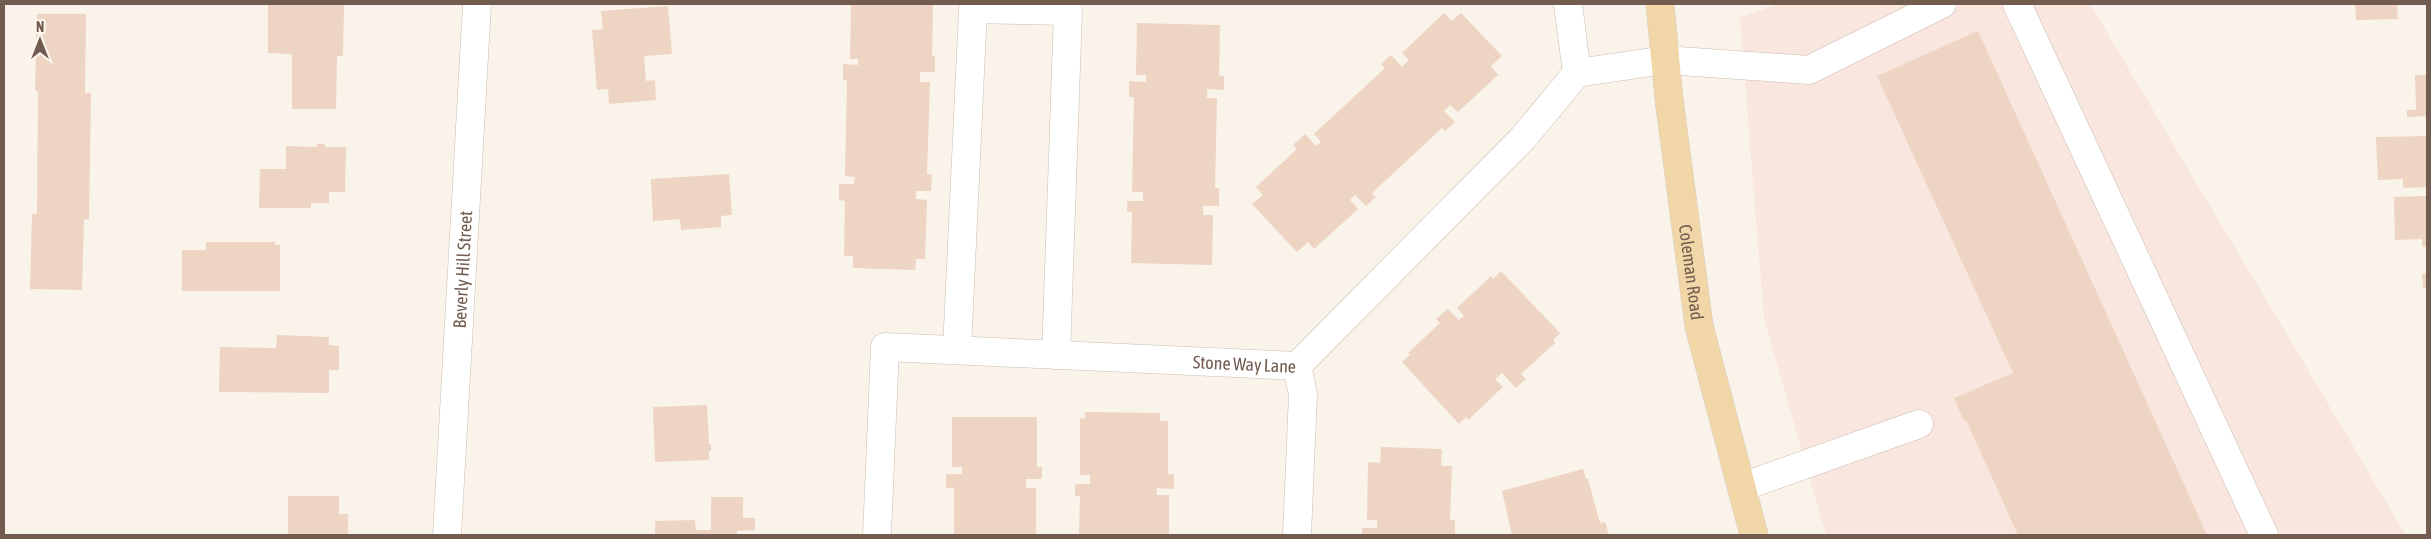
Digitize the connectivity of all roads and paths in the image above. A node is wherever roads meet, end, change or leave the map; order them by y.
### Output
1 (477, 4) edge
2 (1568, 4) edge
3 (1660, 4) edge
4 (1942, 4) edge
5 (2017, 4) edge
6 (1665, 60) junction
7 (1577, 73) junction
8 (956, 350) junction
9 (1056, 355) junction
10 (1297, 366) junction
11 (1919, 424) dead end
12 (1742, 487) junction
13 (447, 535) edge
14 (877, 535) edge
15 (1297, 535) edge
16 (1754, 535) edge
17 (2264, 535) edge

1 - 13 street, Beverly Hill Street
2 - 7 street
3 - 6 main road, Coleman Road
4 - 6 street
5 - 17 street
6 - 7 street
6 - 12 main road, Coleman Road
7 - 10 street, Stone Way Lane
8 - 9 street, Stone Way Lane
8 - 9 street
8 - 14 street, Stone Way Lane
9 - 10 street, Stone Way Lane
10 - 15 street
11 - 12 street
12 - 16 main road, Coleman Road

